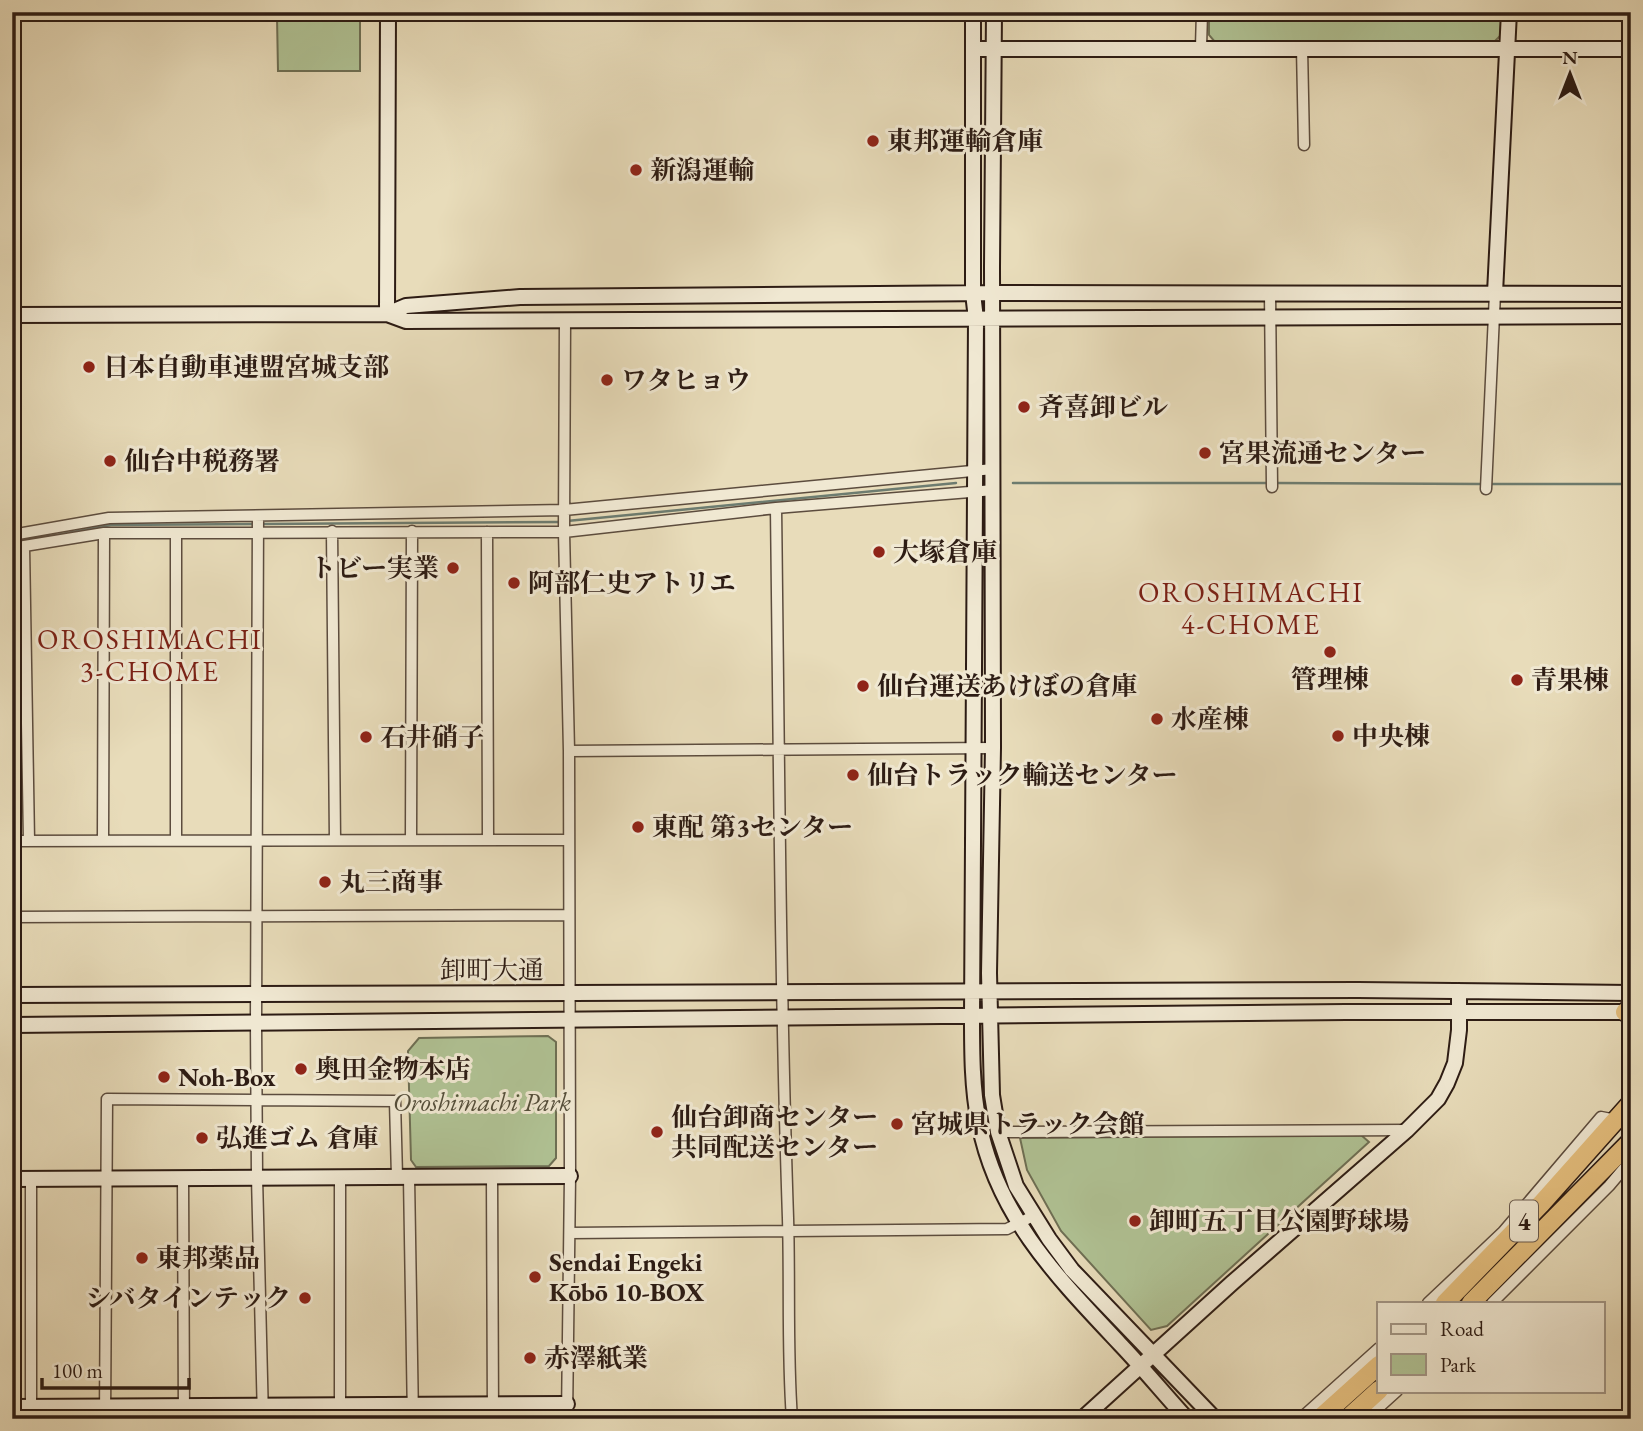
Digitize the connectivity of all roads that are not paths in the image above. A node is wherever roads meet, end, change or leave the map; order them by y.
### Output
1 (388, 12) edge
2 (973, 12) edge
3 (994, 12) edge
4 (1202, 12) edge
5 (1509, 12) edge
6 (1201, 47) junction
7 (1302, 48) junction
8 (973, 49) junction
9 (994, 49) junction
10 (1507, 49) junction
11 (1631, 49) edge
12 (1304, 145) dead end
13 (974, 293) junction
14 (993, 293) junction
15 (1269, 293) junction
16 (1494, 293) junction
17 (1631, 294) edge
18 (387, 314) junction
19 (12, 315) edge
20 (1494, 316) junction
21 (1631, 316) edge
22 (1270, 317) junction
23 (976, 319) junction
24 (993, 319) junction
25 (565, 320) junction
26 (993, 469) junction
27 (975, 470) junction
28 (1272, 482) dead end
29 (1486, 484) dead end
30 (994, 490) junction
31 (975, 492) junction
32 (776, 508) junction
33 (564, 511) junction
34 (258, 516) junction
35 (564, 529) junction
36 (332, 531) junction
37 (412, 531) junction
38 (258, 532) junction
39 (487, 532) junction
40 (104, 533) junction
41 (176, 534) junction
42 (12, 535) edge
43 (24, 546) junction
44 (12, 548) edge
45 (993, 748) junction
46 (974, 749) junction
47 (779, 750) junction
48 (569, 751) junction
49 (257, 839) junction
50 (411, 839) junction
51 (488, 839) junction
52 (103, 840) junction
53 (176, 840) junction
54 (335, 840) junction
55 (569, 840) junction
56 (12, 841) edge
57 (29, 841) junction
58 (256, 915) junction
59 (569, 915) junction
60 (12, 917) edge
61 (1459, 991) junction
62 (972, 992) junction
63 (990, 992) junction
64 (781, 993) junction
65 (1631, 993) edge
66 (256, 994) junction
67 (569, 994) junction
68 (12, 995) edge
69 (1629, 1012) edge
70 (1459, 1013) junction
71 (972, 1017) junction
72 (989, 1017) junction
73 (781, 1018) junction
74 (569, 1021) junction
75 (256, 1023) junction
76 (12, 1025) edge
77 (257, 1099) junction
78 (1626, 1105) edge
79 (1407, 1130) junction
80 (998, 1132) junction
81 (1631, 1141) edge
82 (1631, 1160) edge
83 (492, 1176) junction
84 (570, 1176) junction
85 (183, 1177) junction
86 (257, 1177) junction
87 (340, 1177) junction
88 (403, 1177) junction
89 (107, 1178) junction
90 (12, 1179) edge
91 (31, 1179) junction
92 (1033, 1216) junction
93 (1018, 1225) junction
94 (788, 1232) junction
95 (570, 1233) junction
96 (1429, 1302) edge
97 (1446, 1302) edge
98 (1472, 1302) edge
99 (1493, 1302) edge
100 (1377, 1350) edge
101 (1155, 1354) junction
102 (1142, 1367) junction
103 (1377, 1367) edge
104 (1377, 1392) edge
105 (1396, 1392) edge
106 (12, 1407) edge
107 (493, 1411) edge
108 (263, 1412) edge
109 (340, 1412) edge
110 (413, 1412) edge
111 (567, 1412) edge
112 (31, 1413) edge
113 (105, 1413) edge
114 (184, 1413) edge
115 (792, 1419) edge
116 (1082, 1419) edge
117 (1187, 1419) edge
118 (1215, 1419) edge
119 (1300, 1419) edge
120 (1319, 1419) edge
121 (1347, 1419) edge
122 (1366, 1419) edge

1 - 18 street
2 - 8 street
3 - 9 street
4 - 6 street
5 - 10 street
6 - 7 street
6 - 9 street
7 - 10 street
7 - 12 street
8 - 9 street
8 - 13 street
9 - 14 street
10 - 11 street
10 - 16 street
13 - 14 street
13 - 18 street
13 - 23 street
14 - 15 street
14 - 24 street
15 - 16 street
15 - 22 street
16 - 17 street
16 - 20 street
18 - 19 street
18 - 25 street
20 - 21 street
20 - 22 street
20 - 29 street
22 - 24 street
22 - 28 street
23 - 24 street
23 - 25 street
23 - 27 street
24 - 26 street
25 - 33 street
26 - 27 street
26 - 30 street
27 - 31 street
27 - 33 street
30 - 31 street
30 - 45 street
31 - 32 street
31 - 46 street
32 - 35 street
32 - 47 street
33 - 34 street
33 - 35 street
34 - 38 street
34 - 42 street
35 - 39 street
35 - 48 street
36 - 37 street
36 - 38 street
36 - 54 street
37 - 39 street
37 - 50 street
38 - 41 street
38 - 49 street
39 - 51 street
40 - 41 street
40 - 43 street
40 - 52 street
41 - 53 street
43 - 44 street
43 - 57 street
45 - 46 street
45 - 63 street
46 - 47 street
46 - 62 street
47 - 48 street
47 - 64 street
48 - 55 street
49 - 53 street
49 - 54 street
49 - 58 street
50 - 51 street
50 - 54 street
51 - 55 street
52 - 53 street
52 - 57 street
55 - 59 street
56 - 57 street
58 - 59 street
58 - 60 street
58 - 66 street
59 - 67 street
61 - 63 street, 卸町大通
61 - 65 street, 卸町大通
61 - 70 street
62 - 63 street, 卸町大通
62 - 64 street, 卸町大通
62 - 71 street
63 - 72 street
64 - 67 street, 卸町大通
64 - 73 street
66 - 67 street, 卸町大通
66 - 68 street, 卸町大通
66 - 75 street
67 - 74 street
69 - 70 street
70 - 72 street
70 - 79 street
71 - 72 street
71 - 73 street
71 - 93 street
72 - 80 street
73 - 74 street
73 - 94 street
74 - 75 street
74 - 84 street
75 - 76 street
75 - 77 street
77 - 86 street
77 - 88 street
77 - 89 street
78 - 96 street
78 - 97 highway, 4
79 - 80 street
79 - 101 street
80 - 92 street
81 - 98 highway, 4
82 - 99 street
83 - 84 street
83 - 88 street
83 - 107 street
84 - 95 street
85 - 86 street
85 - 89 street
85 - 114 street
86 - 87 street
86 - 108 street
87 - 88 street
87 - 109 street
88 - 110 street
89 - 91 street
89 - 113 street
90 - 91 street
91 - 112 street
92 - 93 street
92 - 101 street
93 - 94 street
93 - 102 street
94 - 95 street
94 - 115 street
95 - 111 street
100 - 119 street
101 - 102 street
101 - 118 street
102 - 116 street
102 - 117 street
103 - 120 highway
104 - 121 highway
105 - 122 street
106 - 112 street
107 - 110 street
107 - 111 street
108 - 109 street
108 - 114 street
109 - 110 street
112 - 113 street
113 - 114 street

